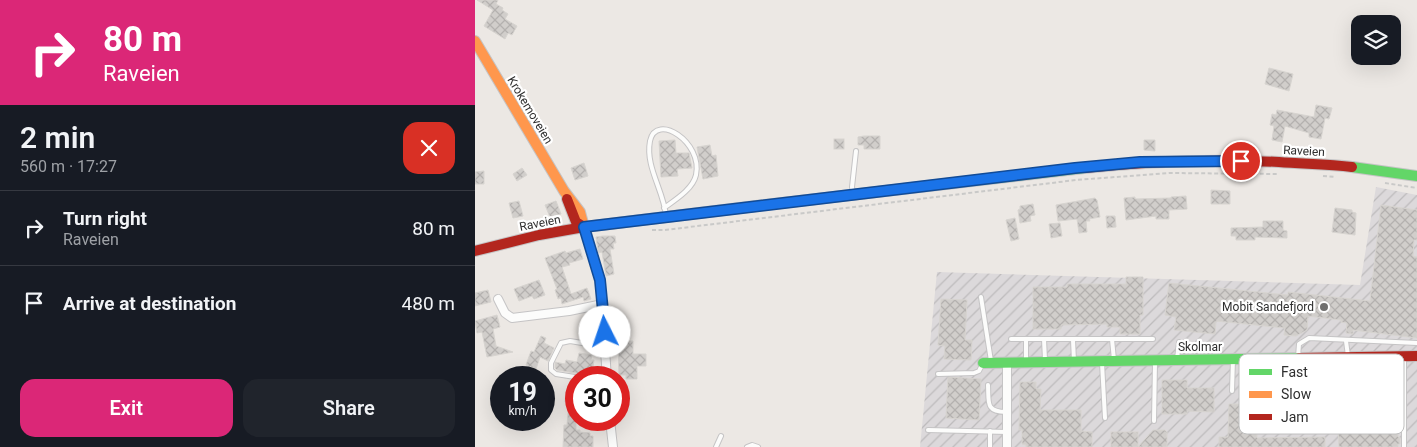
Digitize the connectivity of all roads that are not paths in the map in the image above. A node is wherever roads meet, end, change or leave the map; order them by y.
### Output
1 (475, 41) edge
2 (856, 150) dead end
3 (1417, 176) edge
4 (853, 196) junction
5 (665, 213) junction
6 (584, 227) junction
7 (475, 251) edge
8 (981, 296) dead end
9 (498, 299) dead end
10 (603, 304) junction
11 (1011, 339) dead end
12 (1112, 339) junction
13 (1153, 339) dead end
14 (1025, 340) junction
15 (1044, 340) junction
16 (1073, 340) junction
17 (1346, 341) junction
18 (1179, 342) dead end
19 (1384, 343) junction
20 (1417, 343) edge
21 (606, 347) junction
22 (1298, 354) edge
23 (1348, 354) edge
24 (1384, 354) edge
25 (1417, 356) edge
26 (1404, 357) joint
27 (1155, 359) junction
28 (1177, 359) junction
29 (1233, 359) junction
30 (1239, 359) edge
31 (1114, 360) junction
32 (1074, 361) junction
33 (1102, 361) junction
34 (1046, 362) junction
35 (987, 363) junction
36 (1007, 363) junction
37 (1026, 363) junction
38 (607, 366) edge
39 (938, 374) dead end
40 (565, 375) edge
41 (988, 385) dead end
42 (1232, 391) dead end
43 (1007, 412) junction
44 (1105, 418) dead end
45 (1154, 422) dead end
46 (928, 430) dead end
47 (611, 431) edge
48 (990, 431) junction
49 (1007, 432) junction
50 (721, 436) dead end
51 (613, 447) edge
52 (716, 447) edge
53 (747, 447) edge
54 (757, 447) edge
55 (990, 447) edge
56 (1007, 447) edge
57 (1404, 447) edge

1 - 6 main road, Krokemoveien
2 - 4 lane
3 - 4 main road, Raveien
4 - 5 main road, Raveien
5 - 5 lane
5 - 6 main road, Raveien
6 - 7 main road, Raveien
6 - 10 street
8 - 35 lane
9 - 10 street
10 - 21 street
11 - 14 lane
12 - 13 lane
12 - 16 lane
12 - 31 lane
14 - 15 lane
14 - 37 lane
15 - 16 lane
15 - 34 lane
16 - 32 lane
17 - 19 lane
17 - 22 lane
17 - 23 lane
18 - 28 lane
19 - 20 lane
19 - 24 lane
21 - 38 street
21 - 40 lane
25 - 26 main road, Skolmar
26 - 57 lane
27 - 28 main road, Skolmar
27 - 31 main road, Skolmar
27 - 45 lane
28 - 29 main road, Skolmar
29 - 30 main road, Skolmar
29 - 42 lane
31 - 33 main road, Skolmar
32 - 33 main road, Skolmar
32 - 34 main road, Skolmar
33 - 44 lane
34 - 37 main road, Skolmar
35 - 36 main road, Skolmar
35 - 39 lane
36 - 37 main road, Skolmar
36 - 43 street
41 - 43 lane
43 - 49 street
46 - 48 lane
47 - 51 street
48 - 49 lane
48 - 55 lane
49 - 56 street
50 - 52 lane
53 - 54 lane

